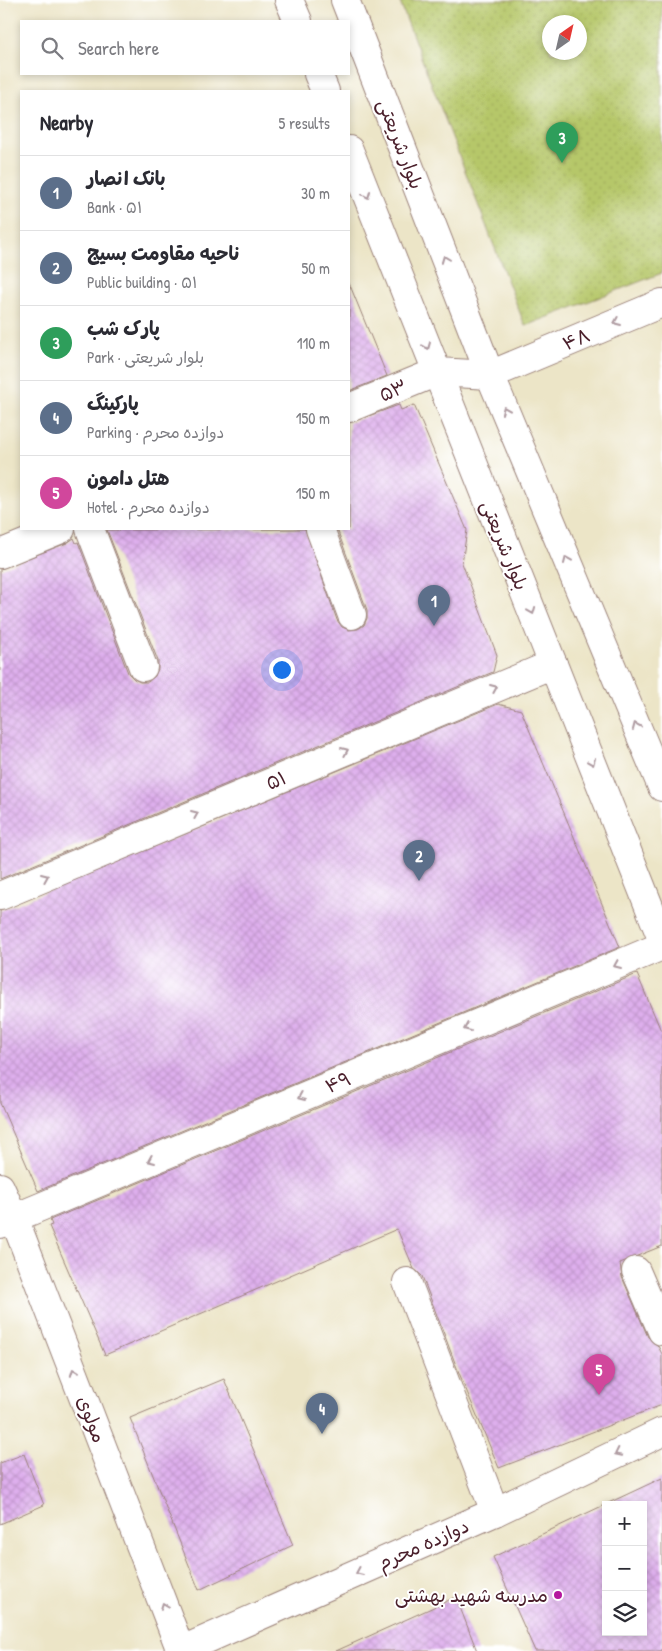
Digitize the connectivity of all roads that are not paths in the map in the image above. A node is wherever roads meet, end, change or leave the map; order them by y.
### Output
1 (289, 0) edge
2 (345, 0) edge
3 (298, 20) edge
4 (318, 75) edge
5 (326, 90) edge
6 (350, 153) edge
7 (662, 303) edge
8 (437, 372) junction
9 (490, 375) junction
10 (350, 408) edge
11 (58, 530) edge
12 (90, 530) edge
13 (320, 530) edge
14 (0, 554) edge
15 (352, 615) dead end
16 (553, 664) junction
17 (143, 667) dead end
18 (662, 788) edge
19 (0, 896) edge
20 (662, 939) edge
21 (662, 946) edge
22 (0, 1187) edge
23 (7, 1221) edge
24 (636, 1271) dead end
25 (407, 1282) dead end
26 (662, 1331) edge
27 (662, 1432) edge
28 (495, 1512) junction
29 (181, 1651) edge

1 - 3 main road
9 -> 2 main road, بلوار شریعتی
4 - 5 main road
6 -> 8 main road, بلوار شریعتی
7 -> 9 main road, ۴۸
8 - 9 main road
8 - 10 main road, ۵۳
8 -> 16 main road, بلوار شریعتی
18 -> 9 main road, بلوار شریعتی
11 - 14 main road
12 - 17 main road
13 - 15 main road
19 -> 16 main road, ۵۱
16 -> 20 main road, بلوار شریعتی
21 -> 23 main road, ۴۹
22 - 23 main road, مولوی
29 -> 23 main road, مولوی
24 - 26 main road
25 - 28 main road
27 -> 28 main road, دوازده محرم
28 -> 29 main road, دوازده محرم

